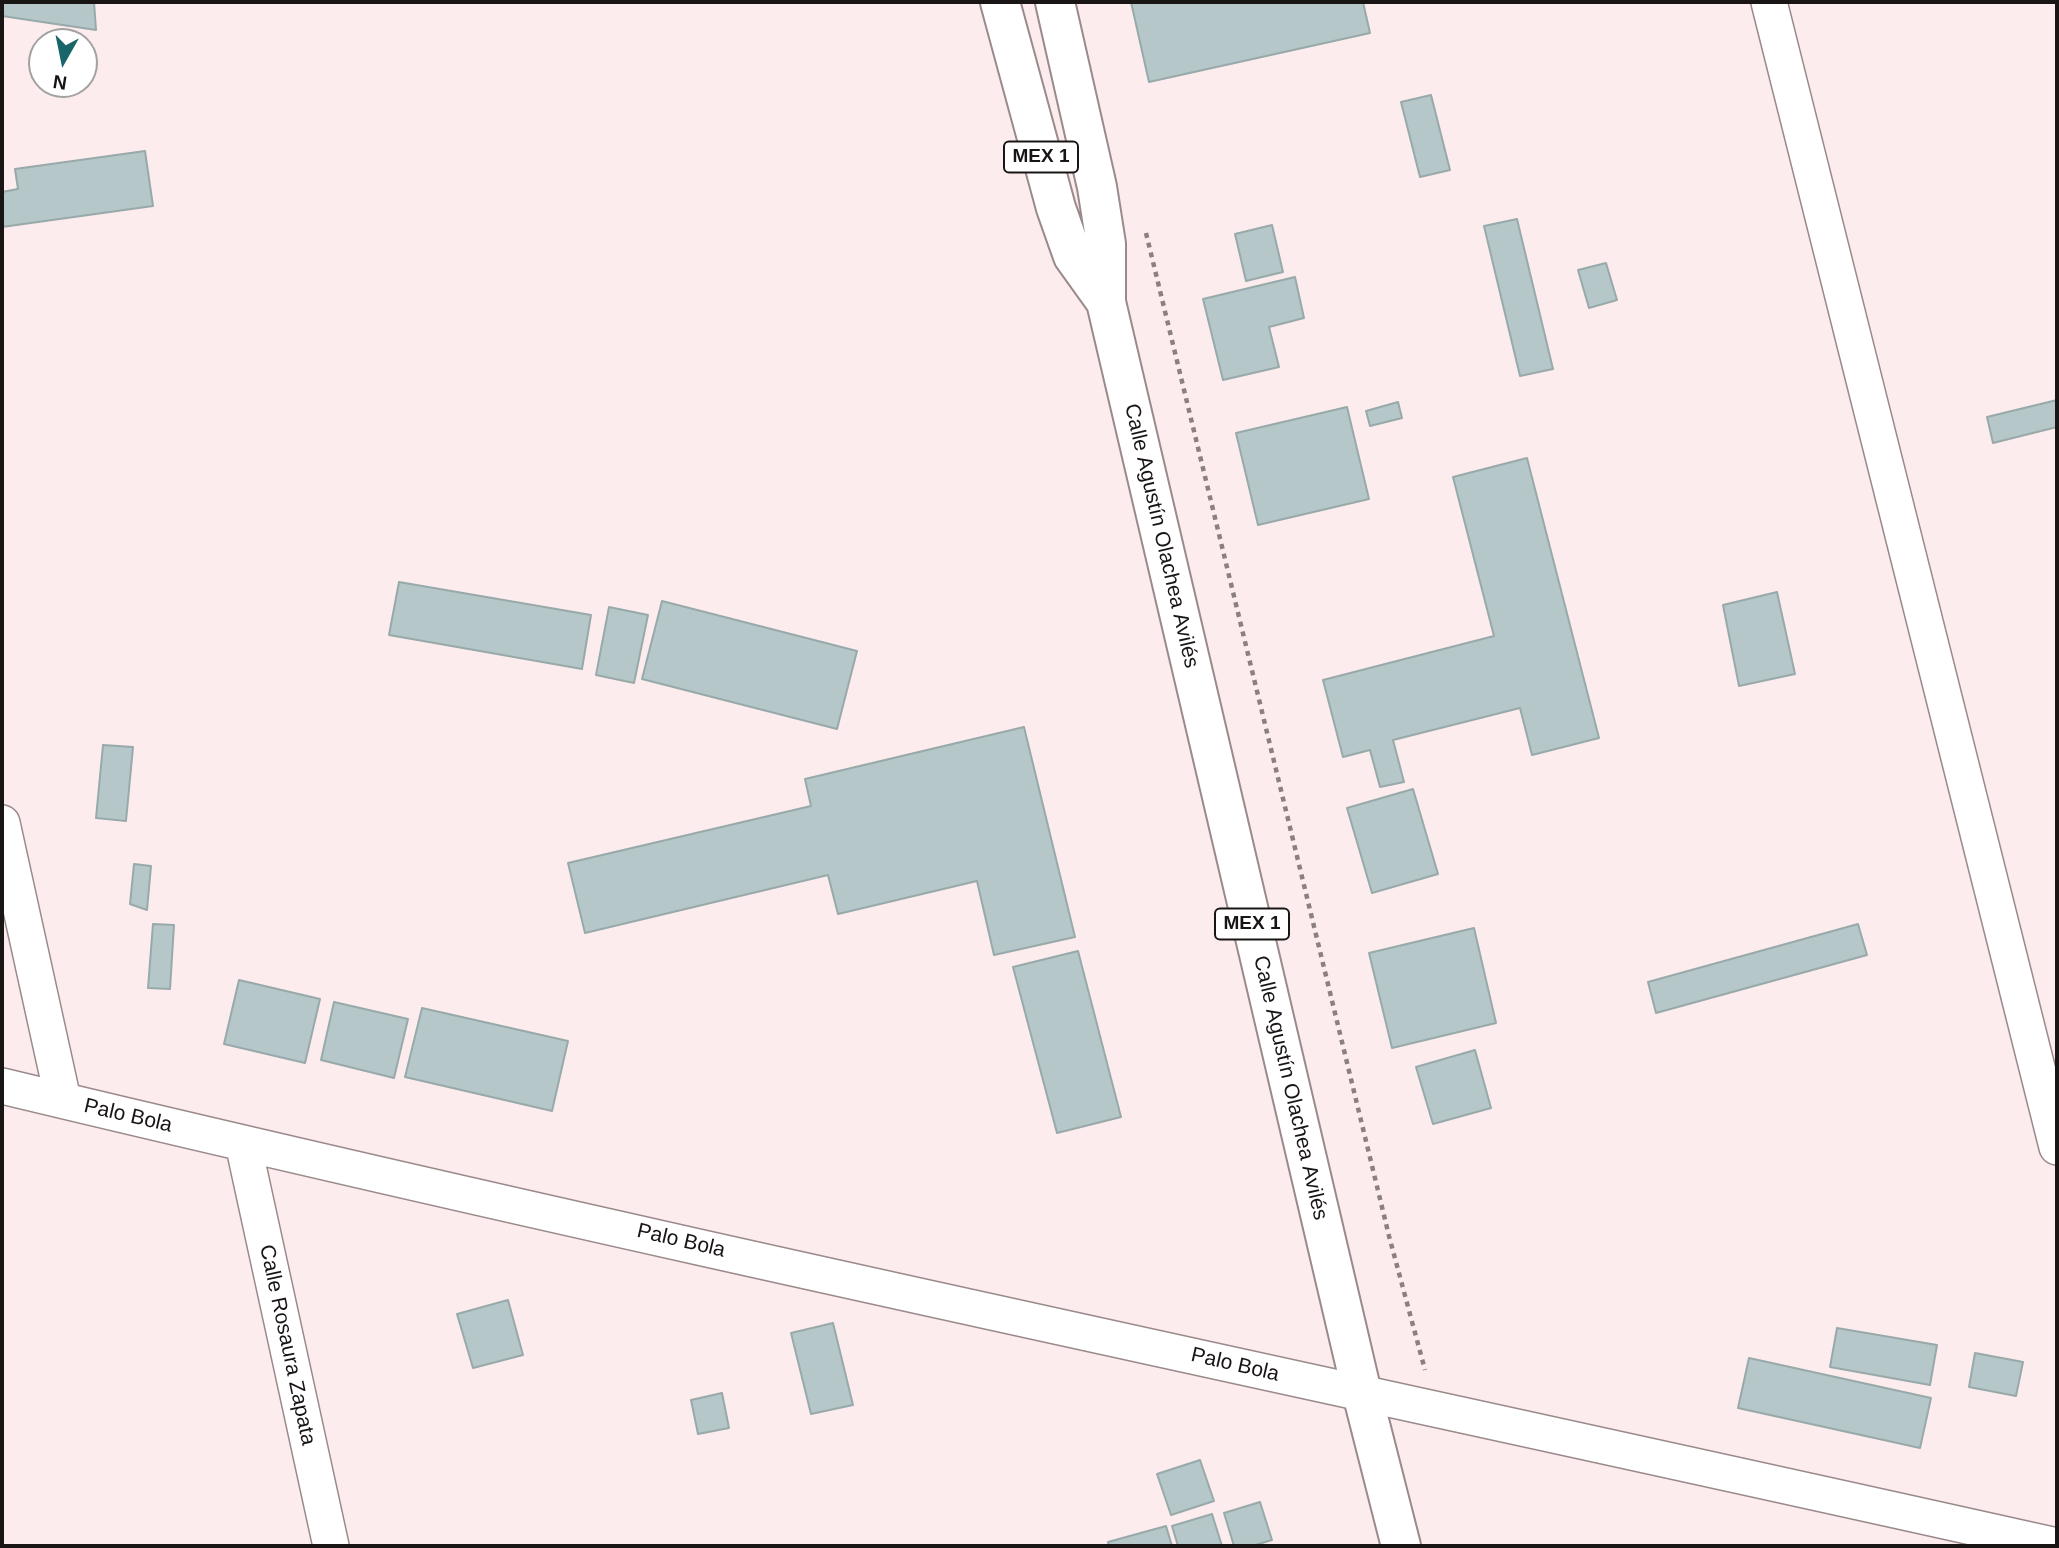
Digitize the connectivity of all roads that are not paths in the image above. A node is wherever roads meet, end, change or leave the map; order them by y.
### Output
1 (999, 2) edge
2 (1055, 2) edge
3 (1769, 2) edge
4 (1106, 302) junction
5 (2, 824) edge
6 (2, 1086) edge
7 (63, 1100) junction
8 (243, 1143) junction
9 (2057, 1147) edge
10 (1362, 1393) junction
11 (331, 1546) edge
12 (1401, 1546) edge
13 (2057, 1546) edge

1 - 4 highway, Calle Agustín Olachea Avilés / MEX 1
2 - 4 highway, Calle Agustín Olachea Avilés / MEX 1
3 - 9 street
4 - 10 highway, Calle Agustín Olachea Avilés / MEX 1
5 - 7 street
6 - 7 street, Palo Bola
7 - 8 street, Palo Bola
8 - 10 street, Palo Bola
8 - 11 street, Calle Rosaura Zapata
10 - 12 highway, Calle Agustín Olachea Avilés / MEX 1
10 - 13 street, Palo Bola

